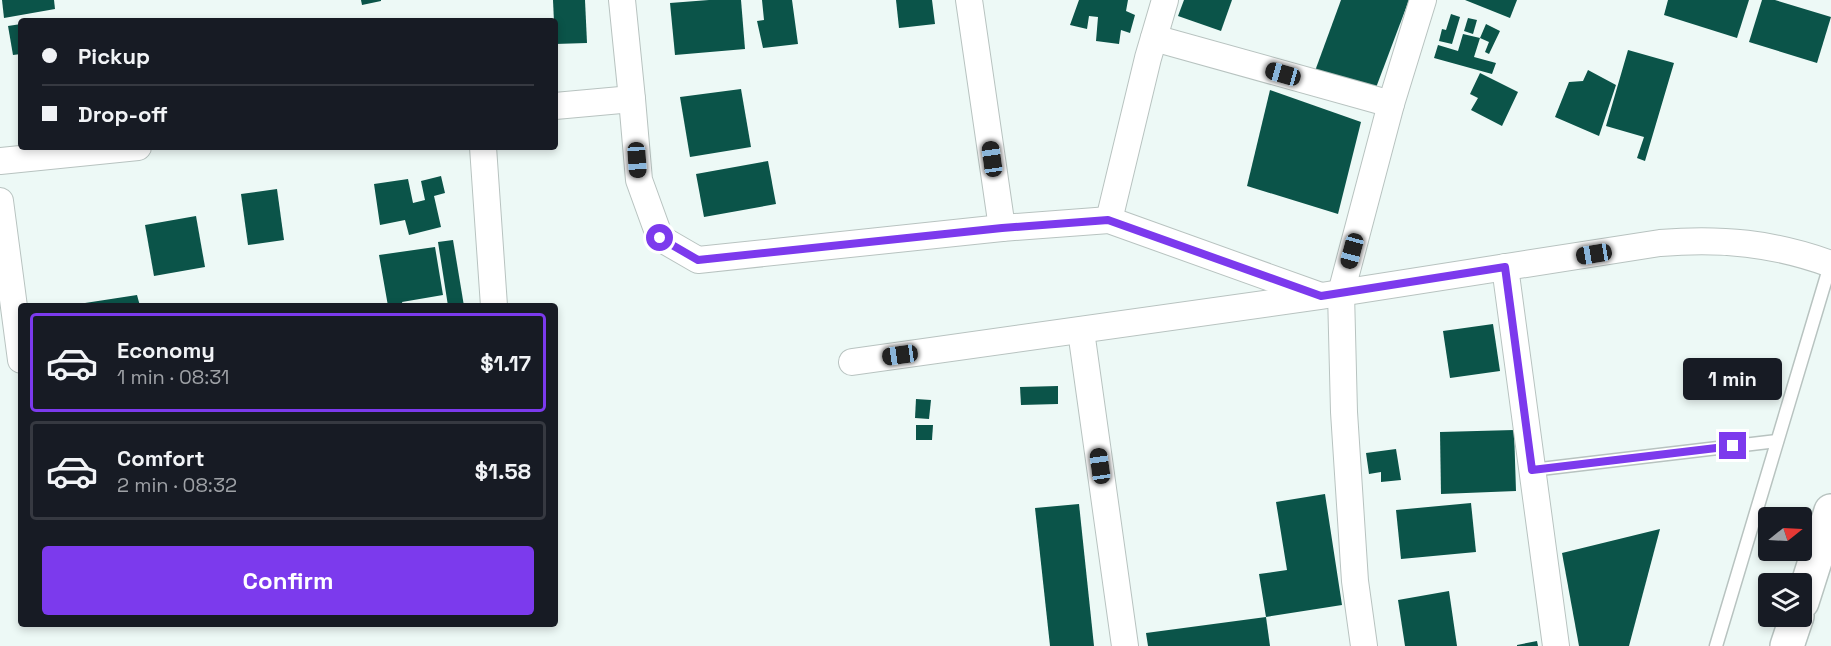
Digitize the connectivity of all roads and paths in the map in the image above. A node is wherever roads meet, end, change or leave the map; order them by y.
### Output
1 (622, 0) edge
2 (969, 0) edge
3 (1165, 0) edge
4 (1423, 0) edge
5 (1154, 38) junction
6 (632, 99) junction
7 (1391, 104) junction
8 (558, 106) edge
9 (106, 150) edge
10 (483, 150) edge
11 (0, 160) edge
12 (0, 201) edge
13 (1108, 220) junction
14 (1002, 228) junction
15 (1831, 263) edge
16 (1505, 267) junction
17 (1331, 295) junction
18 (494, 303) edge
19 (1081, 331) junction
20 (18, 337) edge
21 (852, 362) dead end
22 (1777, 441) junction
23 (1532, 470) junction
24 (1831, 511) edge
25 (1811, 573) edge
26 (1793, 627) edge
27 (1125, 646) edge
28 (1364, 646) edge
29 (1556, 646) edge
30 (1716, 646) edge
31 (1787, 646) edge

1 - 6 street
2 - 14 street
3 - 5 street
4 - 7 street
5 - 7 street
5 - 13 street
6 - 8 street
6 - 14 street
7 - 17 street
9 - 11 street
10 - 18 street
12 - 20 street
13 - 14 street
13 - 17 street
15 - 16 street
15 - 22 lane
16 - 17 street
16 - 23 street
17 - 19 street
17 - 28 street
19 - 21 street
19 - 27 street
22 - 23 lane
22 - 30 lane
23 - 29 street
24 - 25 main road
26 - 31 main road

